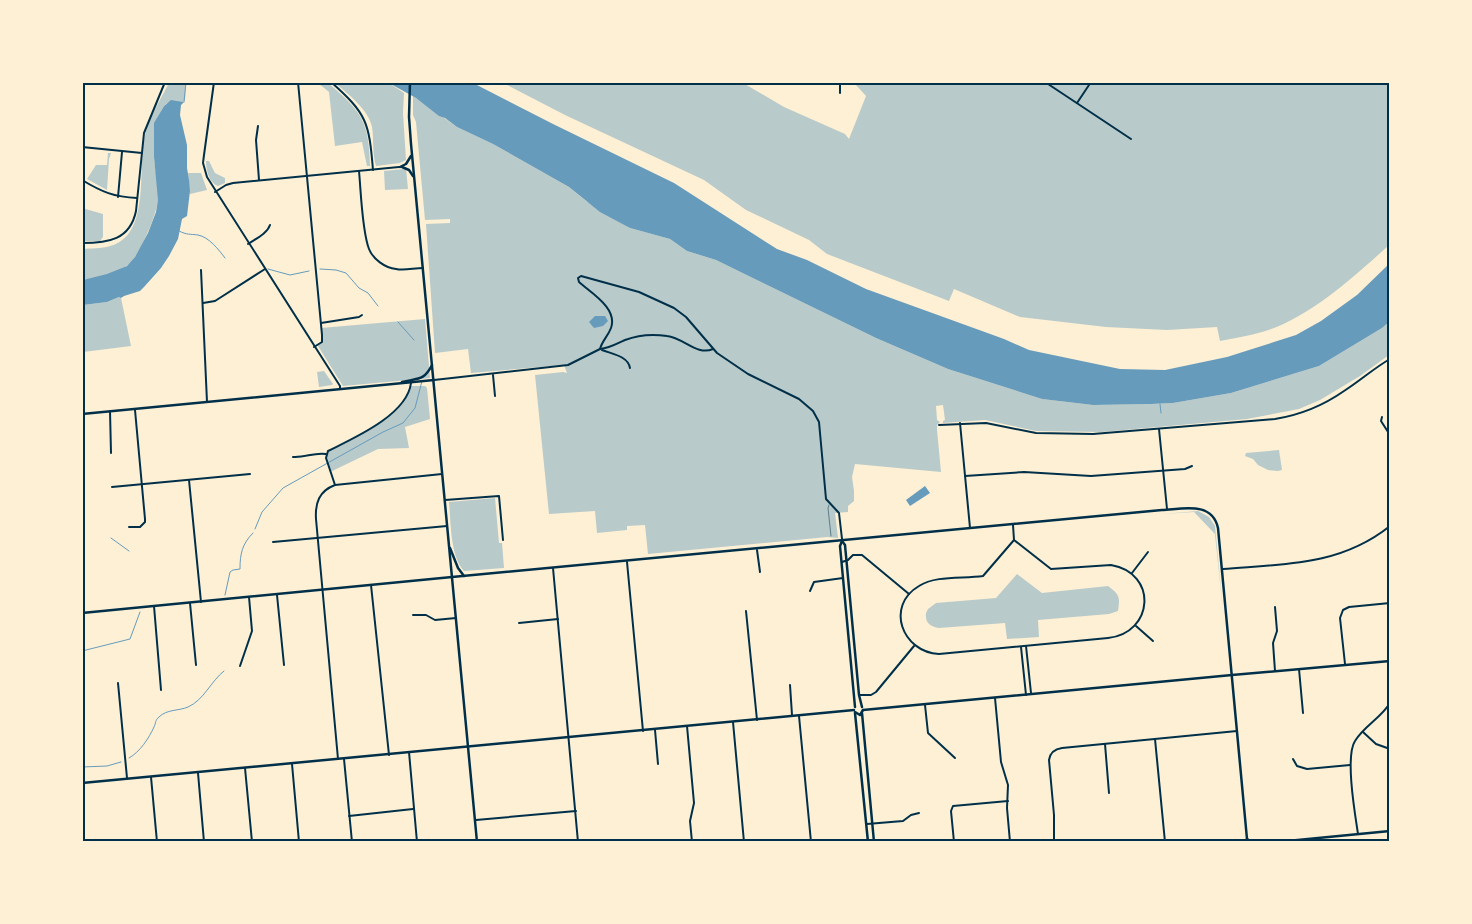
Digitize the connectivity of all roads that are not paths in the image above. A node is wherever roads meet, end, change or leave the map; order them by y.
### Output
1 (166, 82) edge
2 (214, 82) edge
3 (298, 82) edge
4 (331, 82) edge
5 (410, 82) edge
6 (840, 82) edge
7 (1045, 82) edge
8 (1092, 82) edge
9 (840, 92) dead end
10 (1077, 104) junction
11 (258, 126) dead end
12 (1132, 138) dead end
13 (82, 147) edge
14 (122, 151) junction
15 (142, 153) junction
16 (412, 153) junction
17 (400, 167) junction
18 (373, 170) junction
19 (359, 171) junction
20 (307, 176) junction
21 (414, 177) junction
22 (82, 180) edge
23 (259, 180) junction
24 (215, 192) junction
25 (118, 197) junction
26 (137, 198) junction
27 (270, 225) dead end
28 (82, 244) edge
29 (248, 244) junction
30 (423, 268) junction
31 (264, 269) junction
32 (201, 270) dead end
33 (203, 303) junction
34 (362, 315) dead end
35 (320, 323) junction
36 (314, 347) junction
37 (600, 349) junction
38 (714, 349) junction
39 (1390, 359) edge
40 (432, 364) junction
41 (630, 368) dead end
42 (493, 375) junction
43 (434, 380) junction
44 (411, 383) junction
45 (396, 384) junction
46 (340, 389) junction
47 (495, 396) dead end
48 (207, 402) junction
49 (135, 409) junction
50 (110, 411) junction
51 (82, 414) edge
52 (1382, 417) dead end
53 (960, 424) junction
54 (939, 425) dead end
55 (1159, 430) junction
56 (1390, 436) edge
57 (111, 453) dead end
58 (326, 454) junction
59 (293, 457) dead end
60 (1192, 466) dead end
61 (1163, 470) junction
62 (250, 474) dead end
63 (442, 474) junction
64 (965, 476) junction
65 (189, 480) junction
66 (142, 484) junction
67 (334, 485) junction
68 (112, 487) dead end
69 (445, 500) junction
70 (830, 503) junction
71 (1167, 510) junction
72 (1013, 524) junction
73 (447, 526) junction
74 (1390, 526) edge
75 (129, 527) dead end
76 (970, 528) junction
77 (831, 536) dead end
78 (318, 538) junction
79 (503, 540) dead end
80 (1014, 540) junction
81 (842, 541) junction
82 (273, 542) dead end
83 (449, 544) junction
84 (757, 550) junction
85 (1148, 552) dead end
86 (846, 561) junction
87 (627, 562) junction
88 (842, 562) junction
89 (553, 568) junction
90 (1223, 569) junction
91 (760, 572) dead end
92 (1132, 573) junction
93 (466, 576) junction
94 (452, 578) junction
95 (844, 578) junction
96 (371, 585) junction
97 (323, 590) junction
98 (810, 591) dead end
99 (277, 594) junction
100 (909, 594) junction
101 (249, 597) junction
102 (200, 602) junction
103 (190, 603) junction
104 (1390, 603) edge
105 (154, 606) junction
106 (1275, 607) dead end
107 (746, 611) dead end
108 (82, 612) edge
109 (413, 615) dead end
110 (456, 618) junction
111 (558, 619) junction
112 (519, 623) dead end
113 (850, 625) junction
114 (1135, 626) junction
115 (1153, 641) dead end
116 (914, 646) junction
117 (1021, 646) junction
118 (1026, 646) junction
119 (1390, 661) edge
120 (196, 665) dead end
121 (284, 665) dead end
122 (1345, 665) junction
123 (240, 666) dead end
124 (1299, 669) junction
125 (1275, 671) junction
126 (1232, 675) junction
127 (118, 683) dead end
128 (790, 685) dead end
129 (162, 690) dead end
130 (854, 690) junction
131 (858, 690) junction
132 (859, 694) junction
133 (1026, 694) junction
134 (1031, 694) junction
135 (995, 697) junction
136 (1390, 703) edge
137 (924, 704) junction
138 (855, 710) junction
139 (862, 710) junction
140 (1303, 713) dead end
141 (792, 716) junction
142 (799, 716) junction
143 (756, 720) junction
144 (733, 722) junction
145 (687, 726) junction
146 (655, 730) junction
147 (643, 731) junction
148 (1237, 731) junction
149 (1363, 732) junction
150 (569, 737) junction
151 (1155, 739) junction
152 (1105, 744) junction
153 (468, 747) junction
154 (1390, 749) edge
155 (409, 752) junction
156 (389, 755) junction
157 (344, 758) junction
158 (955, 758) dead end
159 (338, 759) junction
160 (1293, 759) dead end
161 (292, 764) junction
162 (658, 764) dead end
163 (1350, 765) junction
164 (245, 768) junction
165 (198, 773) junction
166 (151, 777) junction
167 (127, 779) junction
168 (82, 783) edge
169 (1109, 793) dead end
170 (1008, 801) junction
171 (413, 809) junction
172 (576, 811) junction
173 (919, 813) dead end
174 (349, 816) junction
175 (475, 820) junction
176 (866, 824) junction
177 (872, 824) junction
178 (1390, 831) edge
179 (1358, 834) junction
180 (1245, 840) edge
181 (157, 842) edge
182 (204, 842) edge
183 (252, 842) edge
184 (299, 842) edge
185 (352, 842) edge
186 (416, 842) edge
187 (477, 842) edge
188 (578, 842) edge
189 (692, 842) edge
190 (744, 842) edge
191 (811, 842) edge
192 (868, 842) edge
193 (874, 842) edge
194 (954, 842) edge
195 (1010, 842) edge
196 (1054, 842) edge
197 (1165, 842) edge
198 (1252, 842) edge
199 (1277, 842) edge

1 - 15 street
2 - 24 street
3 - 20 street
4 - 18 street
5 - 16 main road
6 - 9 street
7 - 10 street
8 - 10 street
10 - 12 street
11 - 23 street
13 - 14 street
14 - 15 street
14 - 25 street
15 - 26 street
16 - 17 main road
16 - 21 main road
17 - 18 street
17 - 21 main road
18 - 19 street
19 - 20 street
19 - 30 street
20 - 23 street
20 - 35 street
21 - 30 main road
22 - 25 street
23 - 24 street
24 - 29 street
25 - 26 street
26 - 28 street
27 - 29 street
29 - 31 street
30 - 40 main road
31 - 33 street
31 - 36 street
32 - 33 street
33 - 48 street
34 - 35 street
35 - 36 street
36 - 46 street
37 - 38 street
37 - 38 street
37 - 41 street
37 - 42 street
38 - 70 street
39 - 55 street
40 - 43 main road
40 - 45 main road
42 - 43 street
42 - 47 street
43 - 44 main road
43 - 63 main road
44 - 45 main road
44 - 58 street
45 - 46 main road
46 - 48 main road
48 - 49 main road
49 - 50 main road
49 - 66 street
50 - 51 main road
50 - 57 street
52 - 56 street
53 - 54 street
53 - 55 street
53 - 64 street
55 - 61 street
58 - 59 street
58 - 67 street
60 - 61 street
61 - 64 street
61 - 71 street
62 - 65 street
63 - 67 street
63 - 69 main road
64 - 76 street
65 - 66 street
65 - 102 street
66 - 68 street
66 - 75 street
67 - 78 street
69 - 73 main road
69 - 79 street
70 - 77 lane
70 - 81 street
71 - 72 main road
71 - 90 main road
72 - 76 main road
72 - 80 street
73 - 78 street
73 - 83 main road
74 - 90 street
76 - 81 main road
78 - 82 street
78 - 97 street
80 - 92 street
80 - 100 street
81 - 84 main road
81 - 86 main road
81 - 88 main road
83 - 93 main road
83 - 94 main road
84 - 87 main road
84 - 91 street
85 - 92 street
86 - 88 street
86 - 100 street
86 - 113 main road
87 - 89 main road
87 - 147 street
88 - 95 main road
89 - 93 main road
89 - 111 street
90 - 126 main road
92 - 114 street
93 - 94 main road
94 - 96 main road
94 - 110 main road
95 - 98 street
95 - 113 main road
96 - 97 main road
96 - 156 street
97 - 99 main road
97 - 159 street
99 - 101 main road
99 - 121 street
100 - 116 street
101 - 102 main road
101 - 123 street
102 - 103 main road
103 - 105 main road
103 - 120 street
104 - 122 street
105 - 108 main road
105 - 129 street
106 - 125 street
107 - 143 street
109 - 110 street
110 - 153 main road
111 - 112 street
111 - 150 street
113 - 130 main road
113 - 131 main road
114 - 115 street
114 - 118 street
116 - 117 street
116 - 132 street
117 - 118 street
117 - 133 street
118 - 134 street
119 - 122 main road
122 - 124 main road
124 - 125 main road
124 - 140 street
125 - 126 main road
126 - 134 main road
126 - 148 main road
127 - 167 street
128 - 141 street
130 - 131 main road
130 - 138 main road
131 - 132 main road
132 - 139 main road
133 - 134 main road
133 - 135 main road
135 - 137 main road
135 - 170 street
136 - 149 street
137 - 139 main road
137 - 158 street
138 - 139 main road
138 - 139 main road
138 - 142 main road
138 - 176 main road
139 - 177 main road
141 - 142 main road
141 - 143 main road
142 - 191 street
143 - 144 main road
144 - 145 main road
144 - 190 street
145 - 146 main road
145 - 189 street
146 - 147 main road
146 - 162 street
147 - 150 main road
148 - 151 street
148 - 180 main road
149 - 154 street
149 - 163 street
150 - 153 main road
150 - 172 street
151 - 152 street
151 - 197 street
152 - 169 street
152 - 196 street
153 - 155 main road
153 - 175 main road
155 - 156 main road
155 - 171 street
156 - 157 main road
157 - 159 main road
157 - 174 street
159 - 161 main road
160 - 163 street
161 - 164 main road
161 - 184 street
163 - 179 street
164 - 165 main road
164 - 183 street
165 - 166 main road
165 - 182 street
166 - 167 main road
166 - 181 street
167 - 168 main road
170 - 194 street
170 - 195 street
171 - 174 street
171 - 186 street
172 - 175 street
172 - 188 street
173 - 177 street
174 - 185 street
175 - 187 main road
176 - 177 street
176 - 192 main road
177 - 193 main road
178 - 179 main road
179 - 199 main road
180 - 198 main road

